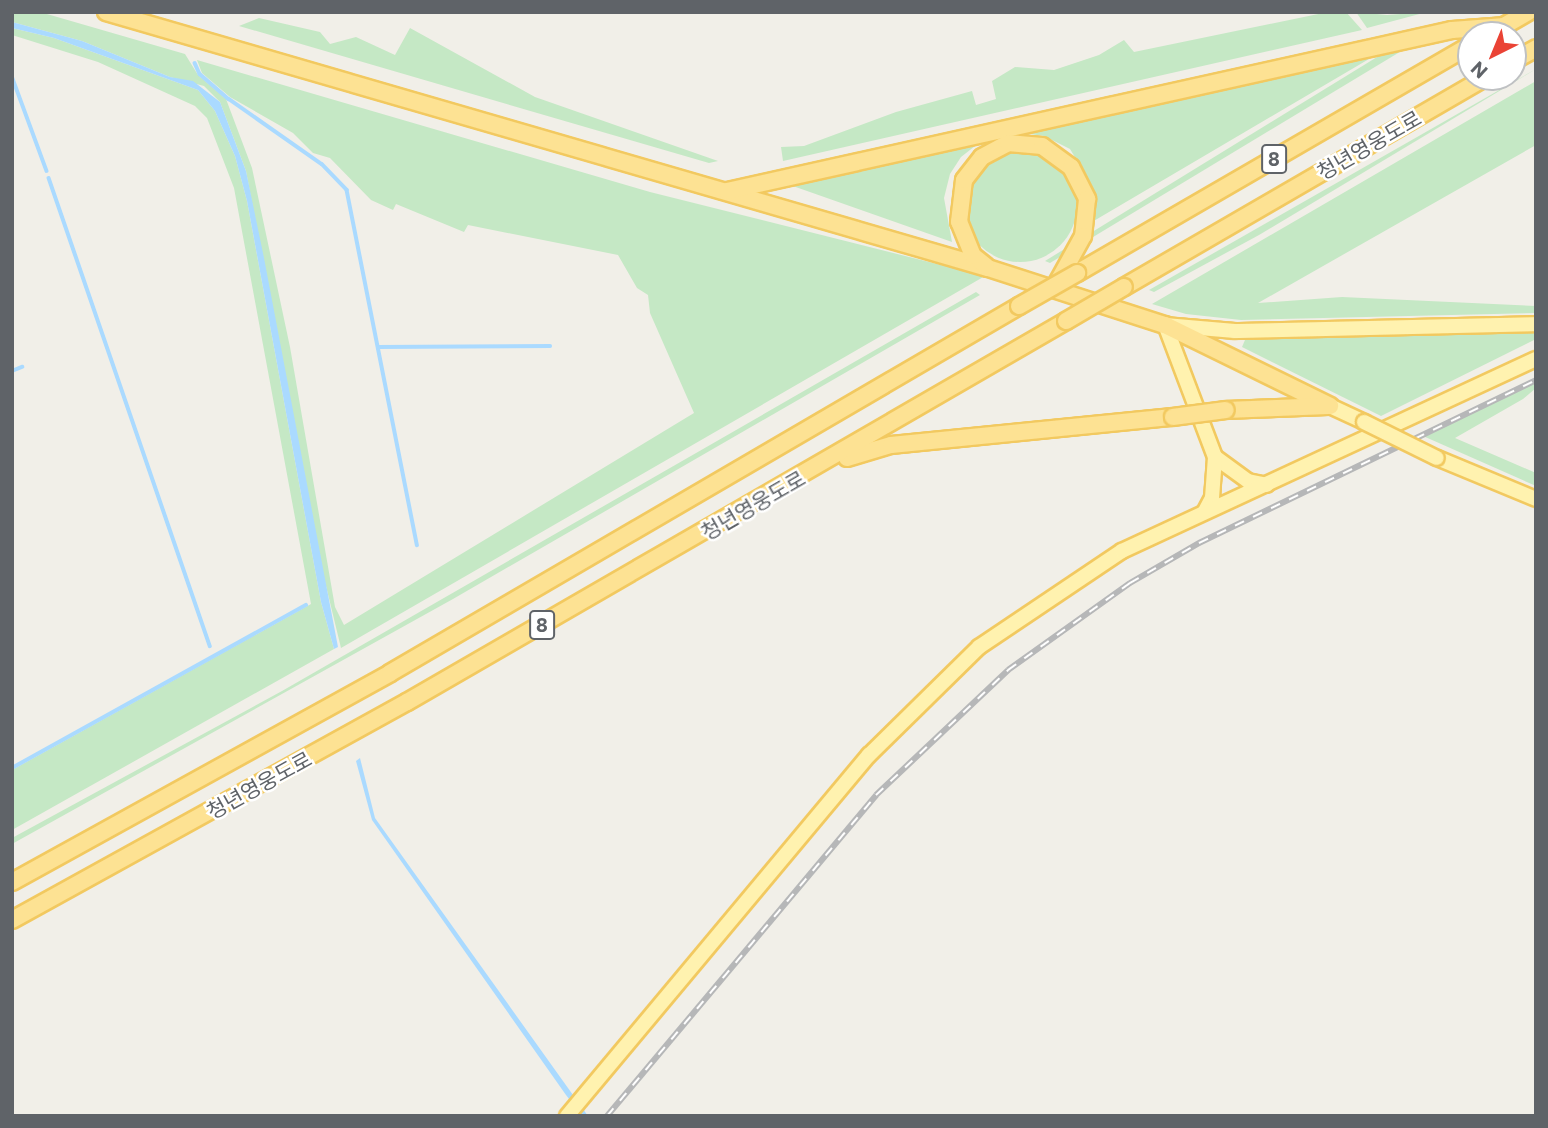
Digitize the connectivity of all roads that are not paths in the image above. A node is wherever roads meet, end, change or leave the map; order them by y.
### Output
1 (106, 12) edge
2 (1457, 30) edge
3 (1457, 53) edge
4 (1462, 91) edge
5 (725, 191) junction
6 (988, 268) junction
7 (1071, 271) junction
8 (1165, 324) junction
9 (1536, 324) edge
10 (1536, 359) edge
11 (1330, 406) junction
12 (1215, 457) junction
13 (825, 464) junction
14 (1268, 485) junction
15 (1536, 499) edge
16 (1205, 511) junction
17 (12, 882) edge
18 (12, 920) edge
19 (573, 1109) edge

1 - 5 highway
2 - 5 highway
3 - 7 highway, 청년영웅도로 / 8
4 - 13 highway, 청년영웅도로 / 8, bridge
5 - 6 highway
6 - 7 highway
6 - 8 highway
7 - 17 highway, 청년영웅도로 / 8, bridge
8 - 9 main road
8 - 11 highway
8 - 12 main road
10 - 14 main road
11 - 13 highway, bridge
11 - 15 main road, bridge
12 - 14 main road
12 - 16 main road
13 - 18 highway, 청년영웅도로 / 8
14 - 16 main road
16 - 19 main road

